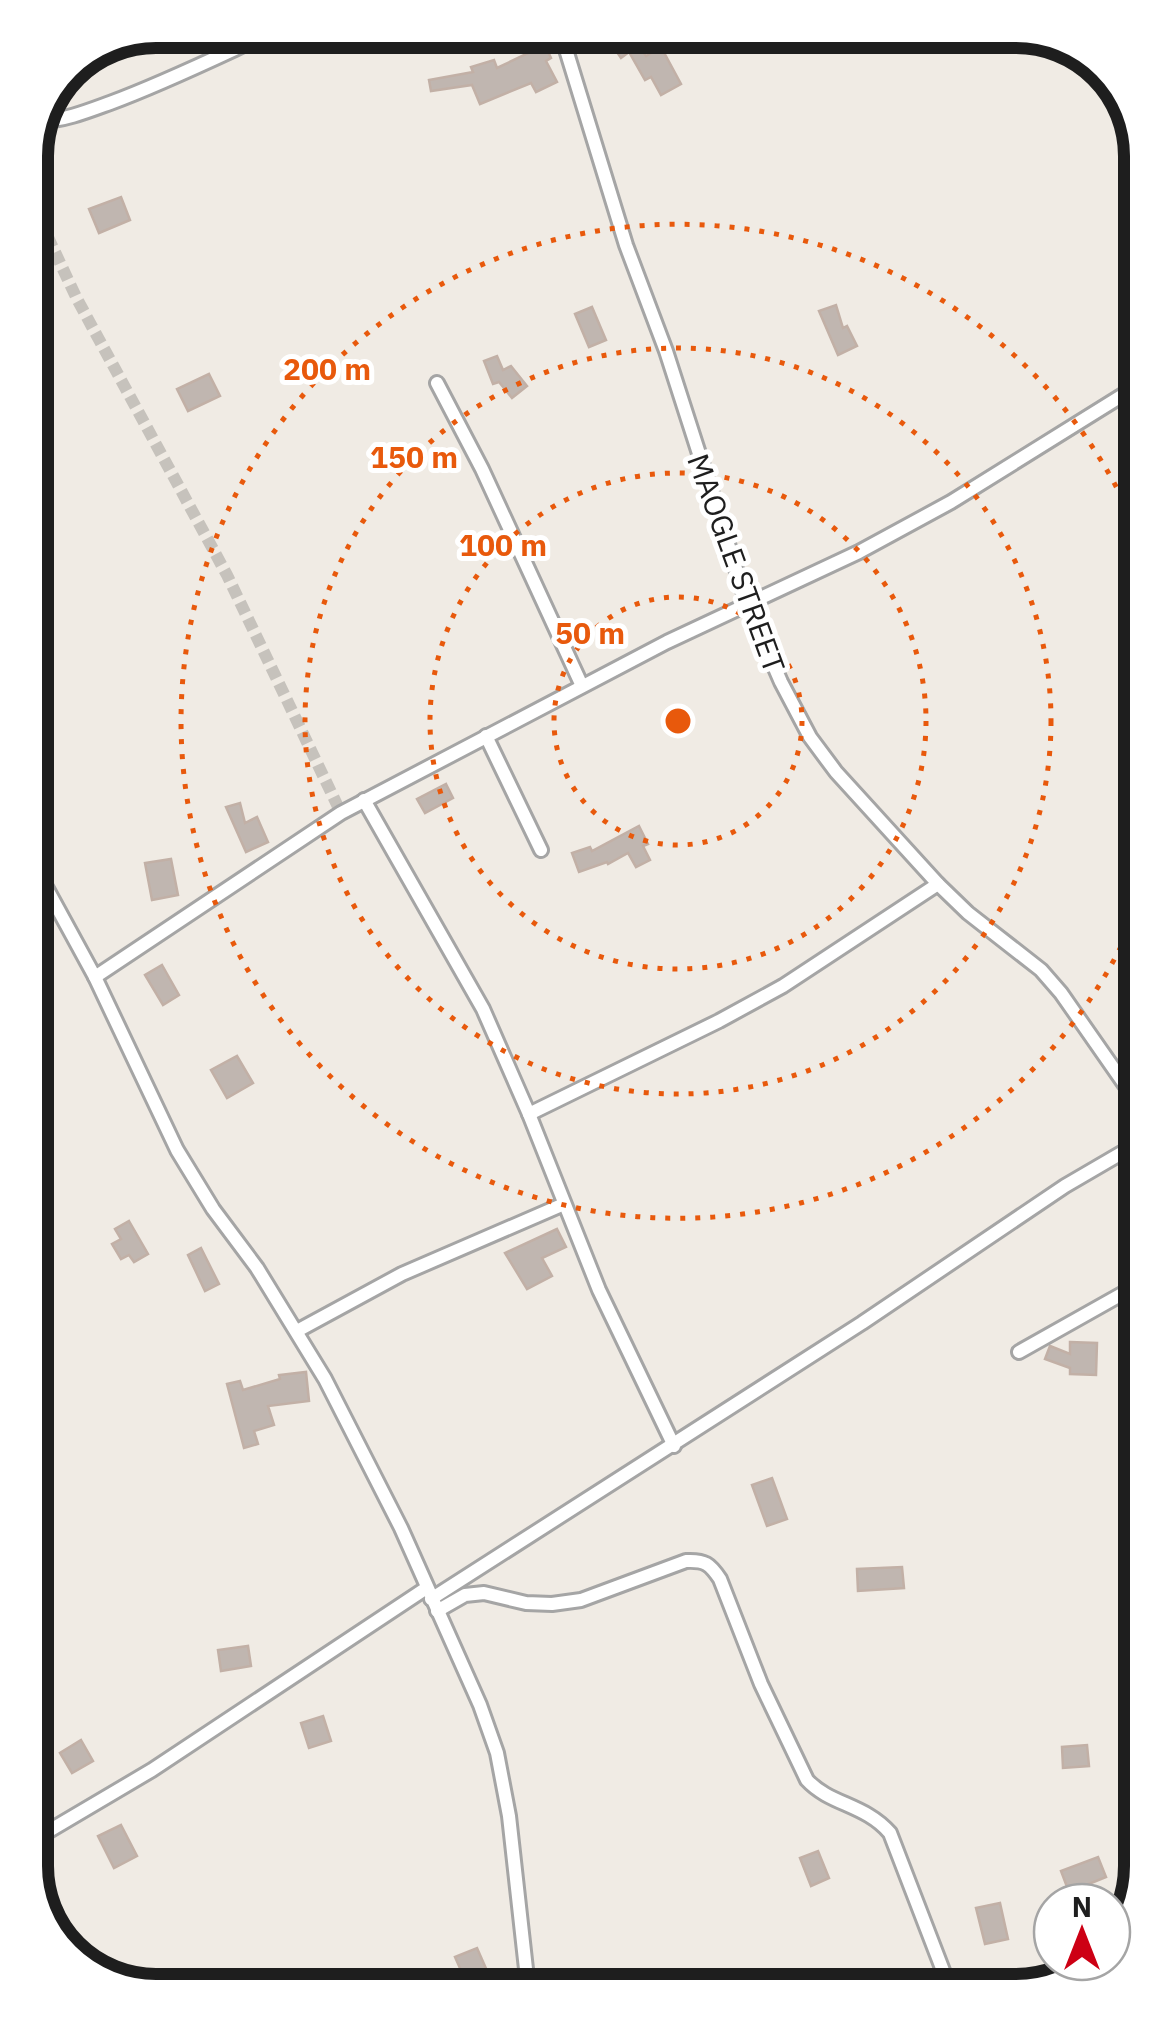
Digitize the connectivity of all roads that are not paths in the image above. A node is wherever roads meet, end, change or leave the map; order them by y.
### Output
1 (239, 48) edge
2 (566, 48) edge
3 (55, 119) edge
4 (437, 383) dead end
5 (1124, 395) edge
6 (748, 606) junction
7 (582, 686) junction
8 (486, 736) junction
9 (364, 800) junction
10 (541, 850) dead end
11 (938, 884) junction
12 (48, 891) edge
13 (95, 976) junction
14 (1124, 1085) edge
15 (530, 1114) junction
16 (1124, 1152) edge
17 (564, 1204) junction
18 (1124, 1293) edge
19 (297, 1331) junction
20 (1019, 1352) dead end
21 (674, 1446) junction
22 (431, 1599) junction
23 (48, 1831) edge
24 (527, 1974) edge
25 (945, 1974) edge

1 - 3 street
2 - 6 street, MAOGLE STREET
4 - 7 street
5 - 6 street
6 - 7 street
6 - 11 street, MAOGLE STREET
7 - 8 street
8 - 9 street
8 - 10 street
9 - 13 street
9 - 15 street
11 - 14 street, MAOGLE STREET
11 - 15 street
12 - 13 street
13 - 19 street
15 - 17 street
16 - 21 street
17 - 19 street
17 - 21 street
18 - 20 street
19 - 22 street
21 - 22 street
22 - 23 street
22 - 24 street
22 - 25 street

